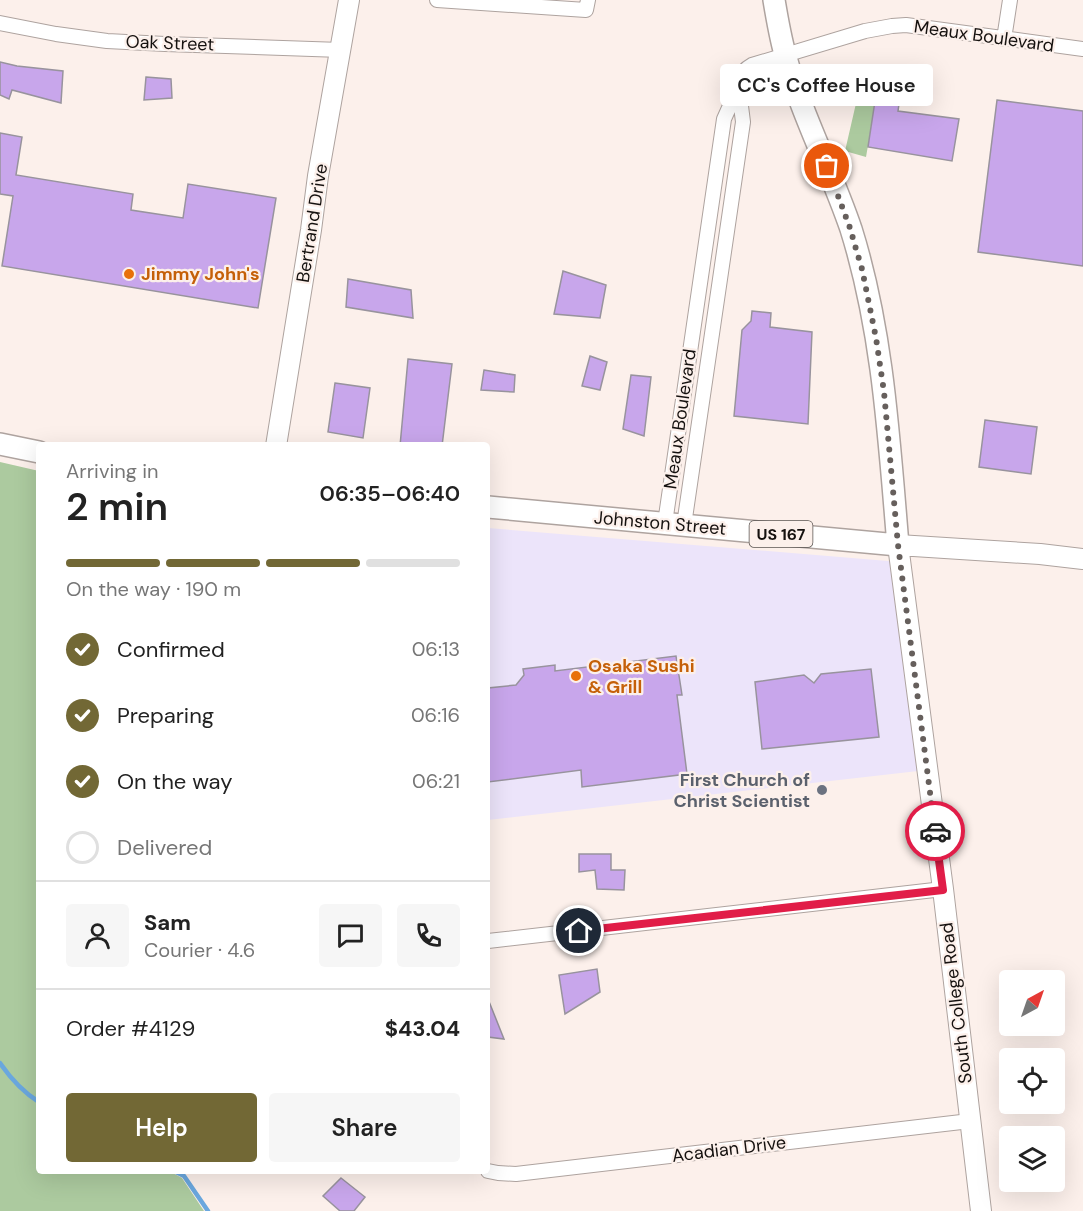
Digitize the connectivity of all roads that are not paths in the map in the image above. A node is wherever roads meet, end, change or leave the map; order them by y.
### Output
1 (349, 0) edge
2 (437, 0) edge
3 (774, 0) edge
4 (1010, 0) edge
5 (587, 5) edge
6 (0, 23) edge
7 (1004, 39) junction
8 (1083, 49) edge
9 (341, 50) junction
10 (785, 55) junction
11 (733, 99) junction
12 (706, 244) junction
13 (725, 247) junction
14 (277, 442) edge
15 (0, 444) edge
16 (36, 451) edge
17 (490, 507) edge
18 (674, 524) junction
19 (898, 545) junction
20 (1083, 559) edge
21 (943, 890) junction
22 (490, 941) edge
23 (970, 1121) junction
24 (490, 1172) edge
25 (981, 1211) edge

1 - 9 main road, Bertrand Drive
2 - 5 street
3 - 10 main road
4 - 7 street
6 - 9 street, Oak Street
7 - 8 street, Meaux Boulevard
7 - 10 street, Meaux Boulevard
9 - 14 main road, Bertrand Drive
10 - 11 street, Meaux Boulevard
10 - 19 main road
11 - 12 street, Meaux Boulevard
11 - 13 street, Meaux Boulevard
12 - 13 street
12 - 18 street, Meaux Boulevard
13 - 18 street, Meaux Boulevard
15 - 16 main road
17 - 18 main road, Johnston Street / US 167
18 - 19 main road, Johnston Street / US 167
19 - 20 main road, Johnston Street
19 - 21 main road, South College Road
21 - 22 street
21 - 23 main road, South College Road
23 - 24 street, Acadian Drive
23 - 25 main road, South College Road

